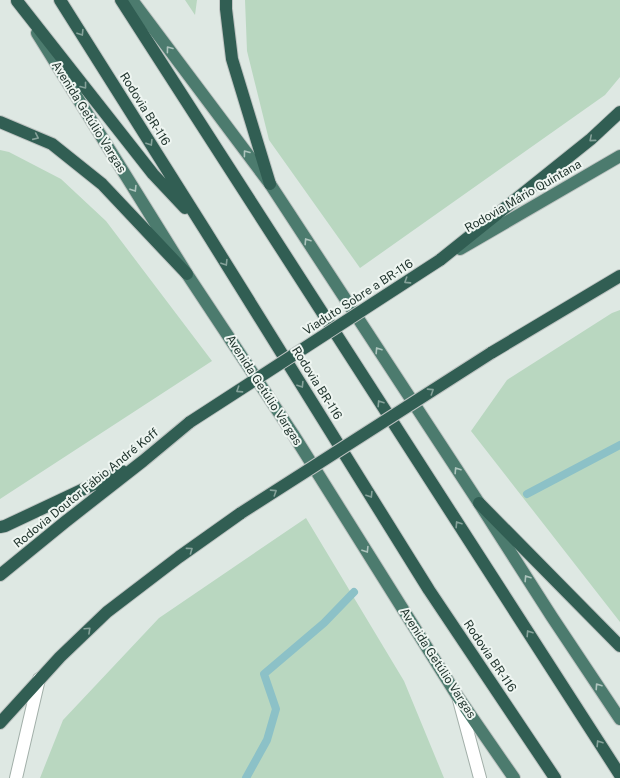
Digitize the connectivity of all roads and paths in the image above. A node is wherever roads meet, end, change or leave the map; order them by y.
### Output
1 (16, 0) edge
2 (60, 0) edge
3 (121, 0) edge
4 (132, 0) edge
5 (226, 0) edge
6 (620, 112) edge
7 (0, 122) edge
8 (620, 156) edge
9 (270, 184) junction
10 (204, 230) junction
11 (440, 260) junction
12 (187, 274) junction
13 (620, 276) edge
14 (190, 422) joint
15 (143, 461) junction
16 (479, 503) junction
17 (0, 527) edge
18 (0, 575) edge
19 (620, 646) edge
20 (39, 679) junction
21 (458, 697) junction
22 (620, 719) edge
23 (0, 723) edge
24 (620, 775) edge
25 (16, 778) edge
26 (480, 778) edge
27 (514, 778) edge
28 (556, 778) edge

1 -> 10 highway
1 -> 12 highway, Avenida Getúlio Vargas
2 -> 10 highway, Rodovia BR-116
24 -> 3 highway
9 -> 4 highway
5 - 9 highway
6 -> 11 highway, Viaduto Sobre a BR-116
7 -> 12 highway
8 - 11 highway, Rodovia Mário Quintana
16 -> 9 highway
10 -> 28 highway, Rodovia BR-116
11 -> 14 highway, Viaduto Sobre a BR-116, bridge
12 -> 21 highway, Avenida Getúlio Vargas
20 -> 13 highway, bridge
14 - 15 highway, Rodovia Doutor Fábio André Koff
15 - 17 highway
15 - 18 highway, Rodovia Doutor Fábio André Koff
16 - 19 highway
22 -> 16 highway
20 - 23 highway
20 - 25 lane
21 - 26 lane
21 - 27 highway, Avenida Getúlio Vargas

